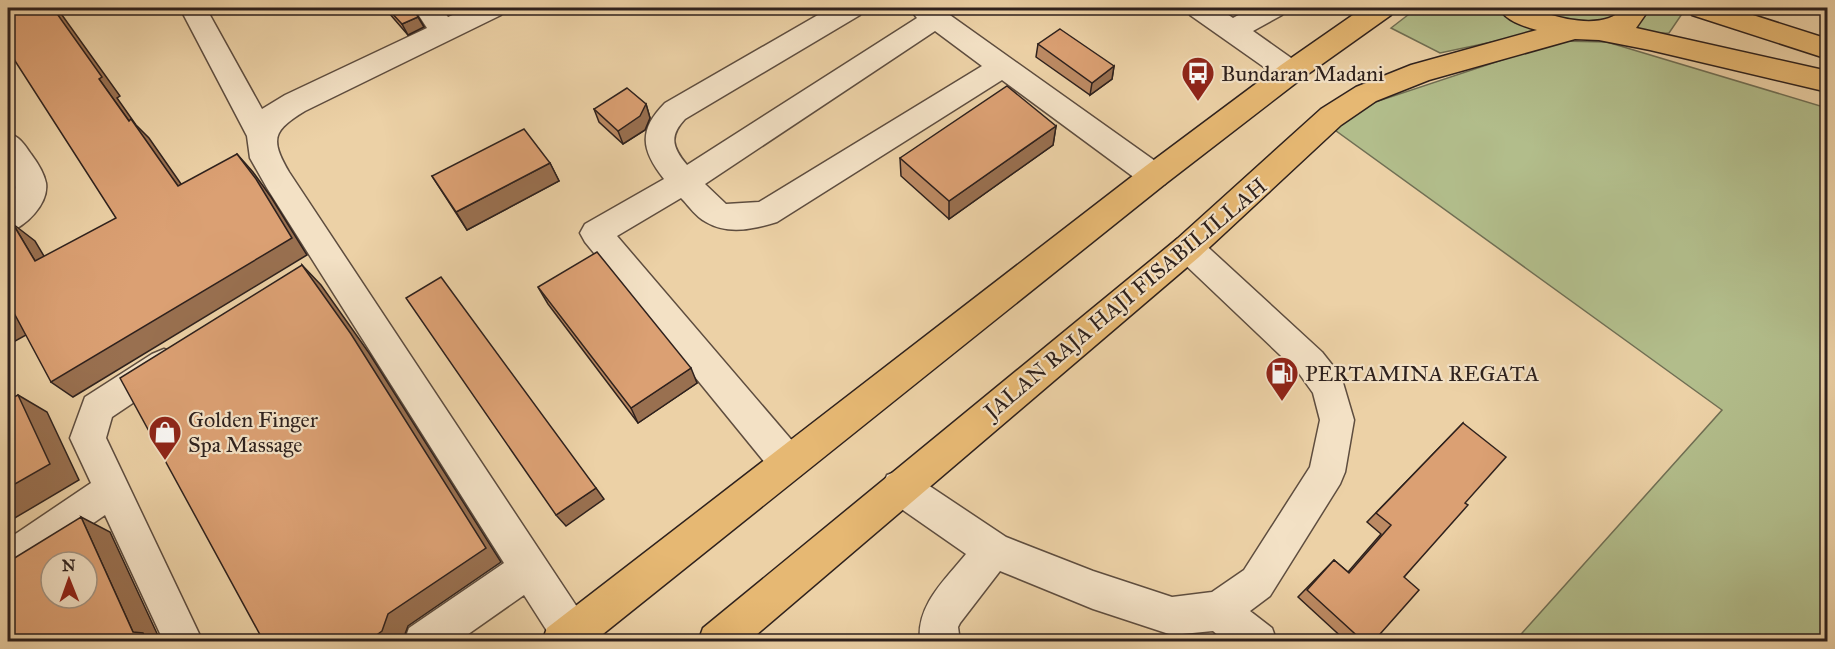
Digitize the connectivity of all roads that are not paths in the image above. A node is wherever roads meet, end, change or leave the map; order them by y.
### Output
1 (193, 8) edge
2 (427, 8) edge
3 (491, 8) edge
4 (850, 8) edge
5 (1200, 8) edge
6 (1272, 8) edge
7 (1382, 8) edge
8 (1512, 8) edge
9 (1637, 8) edge
10 (1702, 8) edge
11 (929, 13) edge
12 (1733, 14) edge
13 (1233, 30) junction
14 (1585, 30) junction
15 (444, 31) junction
16 (1827, 49) edge
17 (1002, 67) junction
18 (1291, 72) junction
19 (1827, 82) edge
20 (262, 136) junction
21 (8, 144) edge
22 (1154, 176) junction
23 (684, 182) junction
24 (8, 220) edge
25 (1188, 248) junction
26 (330, 260) junction
27 (300, 279) edge
28 (188, 349) edge
29 (788, 463) junction
30 (900, 487) junction
31 (111, 490) junction
32 (993, 550) junction
33 (8, 560) edge
34 (530, 568) junction
35 (1219, 611) junction
36 (1169, 629) edge
37 (566, 637) edge
38 (184, 642) edge
39 (423, 642) edge
40 (717, 642) edge
41 (940, 642) edge
42 (1258, 642) edge

1 - 20 street
2 - 15 street
3 - 15 street
4 - 23 street
5 - 13 street
6 - 13 street
7 - 18 main road
8 - 14 main road
9 - 14 main road, JALAN RAJA HAJI FISABILILLAH
10 - 12 main road
11 - 17 street
11 - 23 street
12 - 16 main road
13 - 18 street
14 - 19 main road
14 - 25 main road, JALAN RAJA HAJI FISABILILLAH
15 - 20 street
17 - 22 street
17 - 23 street
18 - 22 main road
20 - 26 street
21 - 24 street
22 - 29 main road
23 - 29 street
25 - 30 main road, JALAN RAJA HAJI FISABILILLAH
25 - 35 street
26 - 27 street
26 - 34 street
28 - 31 street
29 - 37 main road
30 - 32 street
30 - 40 main road, JALAN RAJA HAJI FISABILILLAH
31 - 33 street
31 - 38 street
32 - 36 street
32 - 41 street
34 - 37 street
34 - 39 street
35 - 36 street
35 - 42 street

